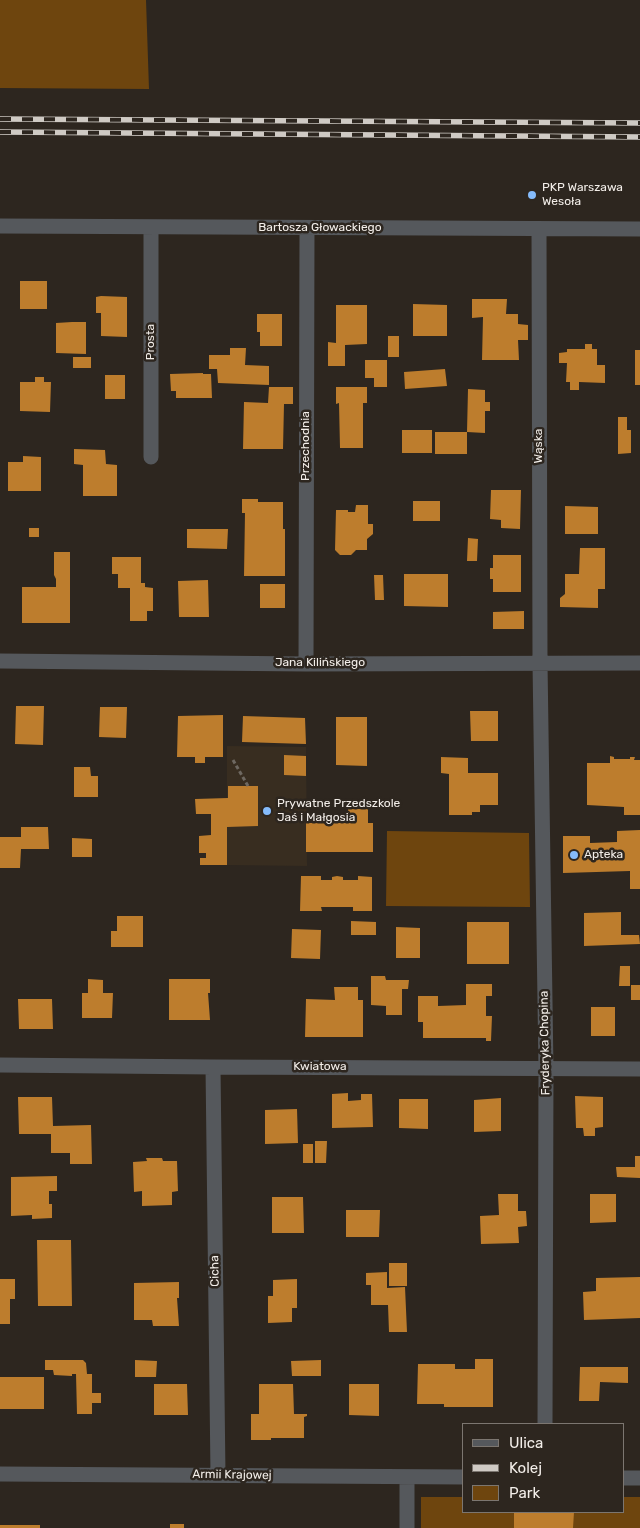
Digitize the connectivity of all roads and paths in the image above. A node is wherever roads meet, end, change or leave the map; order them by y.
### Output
1 (0, 226) edge
2 (151, 227) junction
3 (307, 228) junction
4 (640, 229) edge
5 (539, 230) junction
6 (151, 457) dead end
7 (0, 661) edge
8 (540, 663) junction
9 (640, 663) edge
10 (306, 664) junction
11 (233, 760) dead end
12 (248, 786) dead end
13 (0, 1065) edge
14 (213, 1067) junction
15 (546, 1069) junction
16 (640, 1069) edge
17 (545, 1423) edge
18 (0, 1474) edge
19 (218, 1475) junction
20 (407, 1477) junction
21 (462, 1477) edge
22 (625, 1478) edge
23 (640, 1478) edge
24 (407, 1528) edge

1 - 2 street, Bartosza Głowackiego
2 - 3 street, Bartosza Głowackiego
2 - 6 street, Prosta
3 - 5 street, Bartosza Głowackiego
3 - 10 street, Przechodnia
4 - 5 street, Bartosza Głowackiego
5 - 8 street, Wąska
7 - 10 street, Jana Kilińskiego
8 - 9 street, Jana Kilińskiego
8 - 10 street, Jana Kilińskiego
8 - 15 street, Fryderyka Chopina
11 - 12 path
13 - 14 street, Kwiatowa
14 - 15 street, Kwiatowa
14 - 19 street, Cicha
15 - 16 street, Kwiatowa
15 - 17 street, Fryderyka Chopina
18 - 19 street, Armii Krajowej
19 - 20 street, Armii Krajowej
20 - 21 street, Armii Krajowej
20 - 24 street
22 - 23 street

